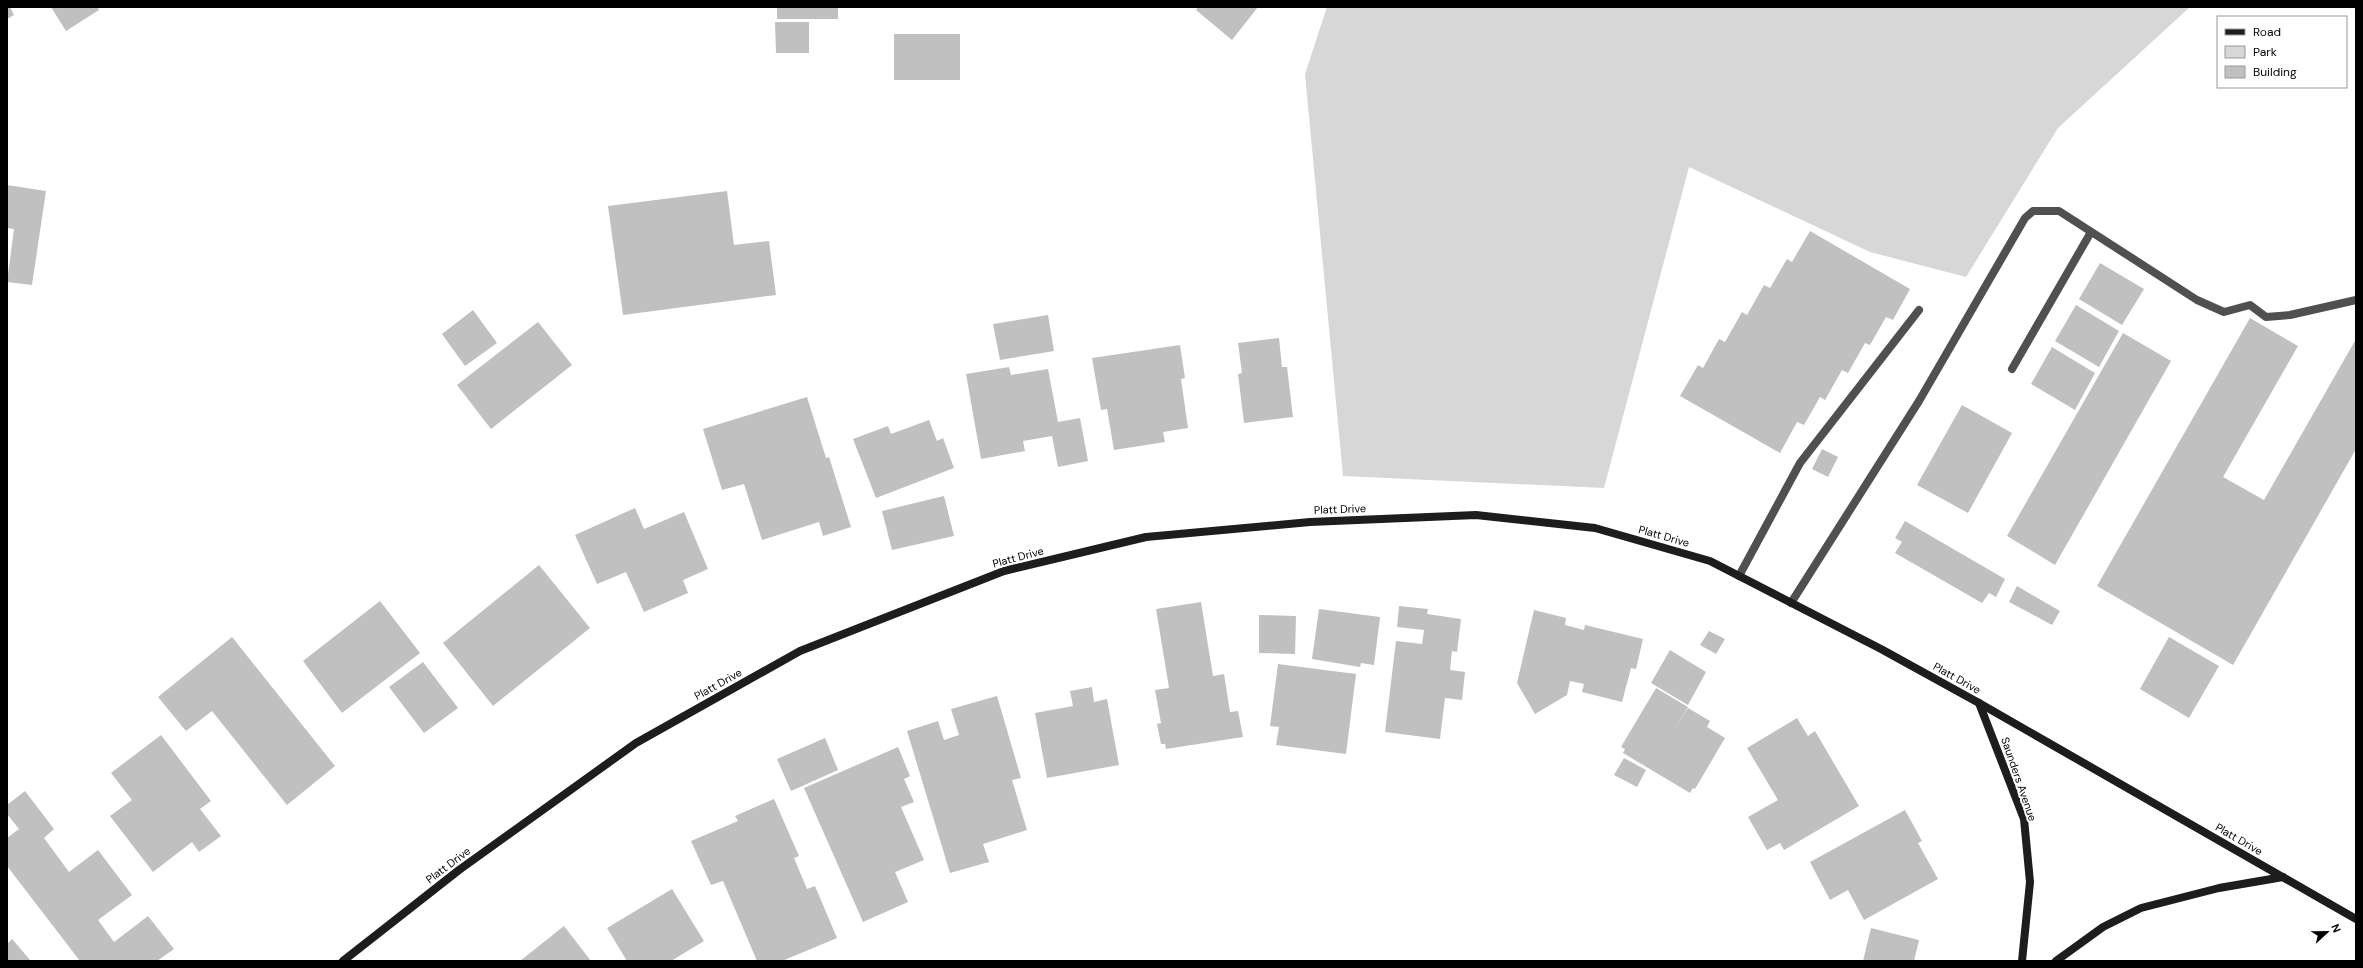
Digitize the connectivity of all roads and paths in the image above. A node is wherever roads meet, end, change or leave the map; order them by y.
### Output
1 (2091, 232) junction
2 (2356, 300) edge
3 (1919, 310) dead end
4 (2012, 369) dead end
5 (1739, 576) junction
6 (1790, 603) junction
7 (1979, 703) junction
8 (2283, 877) junction
9 (2356, 919) edge
10 (343, 961) edge
11 (2022, 961) edge
12 (2056, 961) edge

1 - 2 lane
1 - 4 lane
1 - 6 lane
3 - 5 lane
5 - 6 street, Platt Drive
5 - 10 street, Platt Drive
6 - 7 street, Platt Drive
7 - 8 street, Platt Drive
7 - 11 street, Saunders Avenue
8 - 9 street, Platt Drive
8 - 12 street

